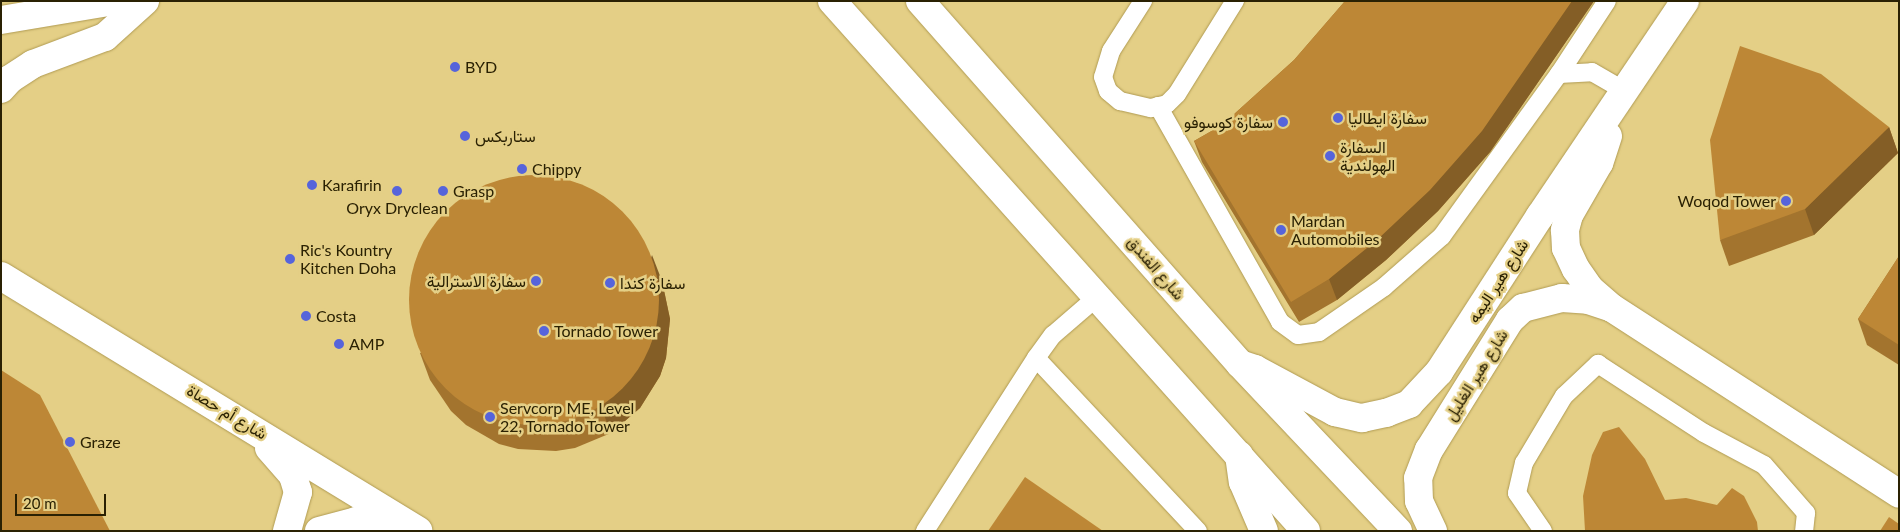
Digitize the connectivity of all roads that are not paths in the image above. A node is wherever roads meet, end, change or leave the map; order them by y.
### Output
1 (114, 1) edge
2 (145, 1) edge
3 (832, 1) edge
4 (920, 1) edge
5 (1143, 1) edge
6 (1235, 1) edge
7 (1608, 1) edge
8 (1685, 1) edge
9 (1, 20) edge
10 (1560, 74) junction
11 (1, 89) edge
12 (1624, 95) junction
13 (1158, 106) junction
14 (1, 259) edge
15 (1, 276) edge
16 (34, 296) junction
17 (1096, 297) junction
18 (1612, 308) junction
19 (1036, 358) junction
20 (1240, 364) junction
21 (237, 418) junction
22 (1239, 455) junction
23 (1899, 494) edge
24 (287, 531) edge
25 (319, 531) edge
26 (402, 531) edge
27 (418, 531) edge
28 (925, 531) edge
29 (1198, 531) edge
30 (1264, 531) edge
31 (1306, 531) edge
32 (1398, 531) edge
33 (1433, 531) edge
34 (1543, 531) edge
35 (1804, 531) edge

1 - 9 street
2 - 11 street
3 - 17 street
4 - 20 street, شارع الفندق
5 - 13 lane
6 - 13 lane
7 - 10 lane
8 - 12 street, شارع هير اليمه
10 - 12 lane
10 - 13 lane
12 - 18 street, شارع هير الغليل
12 - 20 street, شارع هير اليمه
14 - 16 street, شارع أم حصاة
15 - 16 street, شارع أم حصاة
16 - 21 street, شارع أم حصاة
17 - 19 lane
17 - 22 street
18 - 23 street, شارع هير الغليل
18 - 33 street, شارع هير الغليل
19 - 28 lane
19 - 29 lane
20 - 32 street, شارع الفندق
21 - 24 street
21 - 27 street, شارع أم حصاة
22 - 30 street
22 - 31 street
25 - 26 street
34 - 35 lane

